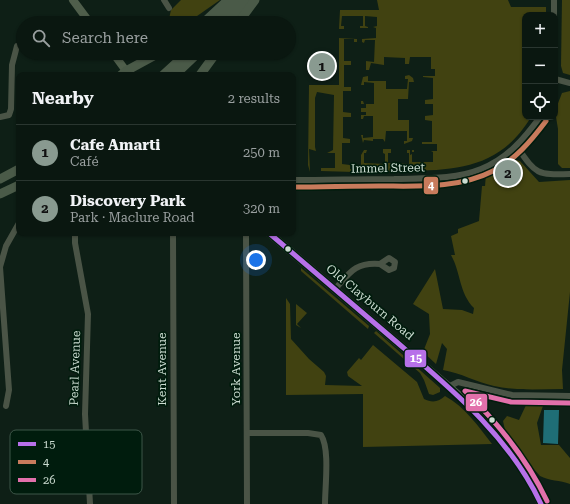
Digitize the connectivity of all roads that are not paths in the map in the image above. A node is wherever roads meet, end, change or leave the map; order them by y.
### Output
1 (73, 0) edge
2 (164, 0) edge
3 (228, 0) edge
4 (236, 0) edge
5 (246, 0) edge
6 (255, 0) edge
7 (554, 0) edge
8 (168, 8) dead end
9 (554, 12) edge
10 (85, 16) edge
11 (211, 16) edge
12 (222, 16) edge
13 (232, 16) edge
14 (243, 16) edge
15 (16, 50) edge
16 (117, 60) edge
17 (148, 60) edge
18 (179, 60) edge
19 (191, 60) edge
20 (211, 60) edge
21 (124, 72) edge
22 (128, 72) edge
23 (166, 72) edge
24 (178, 72) edge
25 (202, 72) edge
26 (558, 80) edge
27 (570, 83) edge
28 (0, 117) edge
29 (538, 120) edge
30 (517, 147) junction
31 (16, 171) edge
32 (570, 174) edge
33 (16, 178) edge
34 (0, 180) edge
35 (296, 180) edge
36 (0, 186) edge
37 (16, 186) edge
38 (16, 191) edge
39 (0, 194) edge
40 (0, 199) edge
41 (16, 228) edge
42 (75, 236) edge
43 (172, 236) edge
44 (246, 236) edge
45 (273, 236) edge
46 (380, 264) dead end
47 (0, 267) edge
48 (336, 288) junction
49 (450, 386) junction
50 (570, 396) edge
51 (6, 406) dead end
52 (86, 430) edge
53 (247, 433) junction
54 (89, 494) edge
55 (90, 504) edge
56 (174, 504) edge
57 (247, 504) edge
58 (325, 504) edge
59 (541, 504) edge

1 - 10 main road
2 - 8 street
3 - 11 highway
4 - 12 highway
5 - 13 highway
6 - 14 highway
7 - 9 street
15 - 28 street
16 - 21 main road
17 - 22 highway
18 - 23 highway
19 - 24 highway
20 - 25 highway
26 - 27 street
29 - 30 street
30 - 32 street
30 - 35 street, Immel Street
31 - 34 highway
33 - 36 highway
37 - 39 highway
38 - 40 highway
41 - 47 street
42 - 52 street, Pearl Avenue
43 - 56 street, Kent Avenue
44 - 53 street, York Avenue
45 - 48 main road, Old Clayburn Road
46 - 48 street
47 - 51 street
48 - 49 main road, Old Clayburn Road
49 - 50 street
49 - 59 main road, Old Clayburn Road
53 - 57 street, York Avenue
53 - 58 street
54 - 55 street, Pearl Avenue

